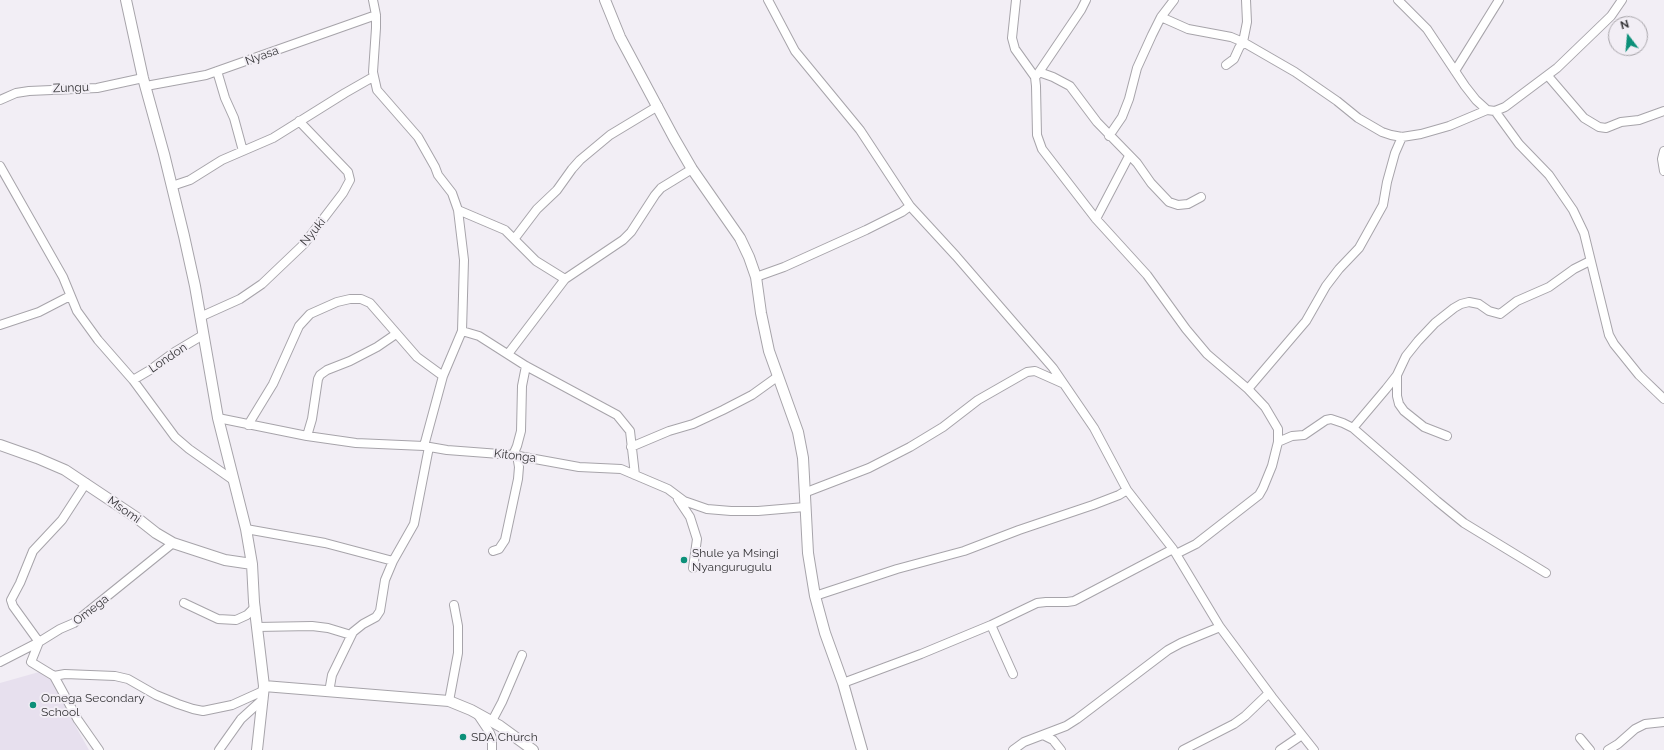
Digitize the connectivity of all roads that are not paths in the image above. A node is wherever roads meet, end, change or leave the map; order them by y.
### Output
1 (126, 0) edge
2 (373, 0) edge
3 (605, 0) edge
4 (768, 0) edge
5 (1016, 0) edge
6 (1086, 0) edge
7 (1174, 0) edge
8 (1246, 0) edge
9 (1398, 0) edge
10 (1499, 0) edge
11 (1622, 0) edge
12 (376, 14) junction
13 (1161, 17) junction
14 (1243, 42) junction
15 (1226, 65) dead end
16 (217, 71) junction
17 (1455, 71) junction
18 (1037, 75) junction
19 (1548, 76) junction
20 (373, 77) junction
21 (145, 82) junction
22 (0, 100) edge
23 (658, 106) junction
24 (1491, 110) junction
25 (1664, 111) edge
26 (299, 121) junction
27 (1109, 136) junction
28 (1402, 137) junction
29 (243, 151) junction
30 (1664, 151) edge
31 (1129, 156) junction
32 (0, 166) edge
33 (692, 169) junction
34 (1664, 171) edge
35 (172, 186) junction
36 (1201, 197) dead end
37 (910, 206) junction
38 (458, 210) junction
39 (1096, 219) junction
40 (515, 238) junction
41 (1590, 261) junction
42 (756, 278) junction
43 (565, 279) junction
44 (70, 296) junction
45 (200, 317) junction
46 (0, 325) edge
47 (462, 331) junction
48 (396, 334) junction
49 (203, 335) junction
50 (508, 354) junction
51 (526, 366) junction
52 (1397, 375) junction
53 (443, 376) junction
54 (777, 377) junction
55 (133, 380) junction
56 (1063, 383) junction
57 (1248, 390) junction
58 (1664, 399) edge
59 (218, 418) junction
60 (248, 425) junction
61 (1353, 428) junction
62 (307, 436) junction
63 (1447, 436) dead end
64 (1278, 442) junction
65 (0, 445) edge
66 (426, 447) junction
67 (631, 447) junction
68 (515, 455) junction
69 (634, 475) junction
70 (233, 480) junction
71 (86, 483) junction
72 (1127, 490) junction
73 (804, 493) junction
74 (675, 495) junction
75 (805, 507) junction
76 (246, 529) junction
77 (173, 544) junction
78 (493, 551) dead end
79 (1175, 552) junction
80 (393, 561) junction
81 (252, 564) junction
82 (693, 568) dead end
83 (1546, 573) dead end
84 (815, 596) junction
85 (184, 603) dead end
86 (454, 605) dead end
87 (255, 607) junction
88 (991, 625) junction
89 (258, 627) junction
90 (1220, 627) junction
91 (351, 635) junction
92 (39, 642) junction
93 (522, 655) dead end
94 (0, 662) edge
95 (1013, 674) dead end
96 (54, 676) junction
97 (843, 683) junction
98 (263, 692) junction
99 (329, 692) junction
100 (1269, 694) junction
101 (449, 701) junction
102 (477, 713) junction
103 (492, 722) junction
104 (1664, 722) edge
105 (1302, 734) junction
106 (1043, 735) junction
107 (1580, 738) dead end
108 (99, 750) edge
109 (219, 750) edge
110 (257, 750) edge
111 (492, 750) edge
112 (533, 750) edge
113 (862, 750) edge
114 (1014, 750) edge
115 (1061, 750) edge
116 (1183, 750) edge
117 (1280, 750) edge
118 (1314, 750) edge
119 (1590, 750) edge
120 (1608, 750) edge

1 - 21 street
2 - 12 street
3 - 23 street
4 - 37 street
5 - 18 street
6 - 18 street
7 - 13 street
8 - 14 street
9 - 17 street
10 - 17 street
11 - 19 street
12 - 16 street, Nyasa
12 - 20 street
13 - 14 street
13 - 27 street
14 - 15 street
14 - 28 street
16 - 21 street, Nyasa
16 - 29 street
17 - 24 street
18 - 27 street
18 - 39 street
19 - 24 street
19 - 25 street
20 - 26 street
20 - 38 street
21 - 22 street, Zungu
21 - 35 street
23 - 33 street
23 - 40 street
24 - 28 street
24 - 41 street
26 - 29 street
26 - 45 street, Nyuki
27 - 31 street
28 - 57 street
29 - 35 street
30 - 34 street
31 - 36 street
31 - 39 street
32 - 44 street
33 - 42 street
33 - 43 street
35 - 45 street
37 - 42 street
37 - 56 street
38 - 40 street
38 - 47 street
39 - 57 street
40 - 43 street
41 - 52 street
41 - 58 street
42 - 54 street
43 - 50 street
44 - 46 street
44 - 55 street
45 - 49 street
47 - 50 street
47 - 53 street
48 - 53 street
48 - 60 street
48 - 62 street
49 - 55 street, London
49 - 59 street
50 - 51 street
51 - 67 street
51 - 68 street
52 - 61 street
52 - 63 street
53 - 66 street
54 - 67 street
54 - 73 street
55 - 70 street
56 - 72 street
56 - 73 street
57 - 64 street
59 - 60 street, Kitonga
59 - 70 street
60 - 62 street, Kitonga
61 - 64 street
61 - 83 street
62 - 66 street, Kitonga
64 - 79 street
65 - 71 street, Msomi
66 - 68 street, Kitonga
66 - 80 street
67 - 69 street
68 - 69 street, Kitonga
68 - 78 street
69 - 74 street, Kitonga
70 - 76 street
71 - 77 street, Msomi
71 - 92 street
72 - 79 street
72 - 84 street
73 - 75 street
74 - 75 street, Kitonga
74 - 82 street
75 - 84 street
76 - 80 street
76 - 81 street
77 - 81 street, Msomi
77 - 92 street, Omega
79 - 88 street
79 - 90 street
80 - 91 street
81 - 87 street
84 - 97 street
85 - 87 street
86 - 101 street
87 - 89 street
88 - 95 street
88 - 97 street
89 - 91 street
89 - 98 street
90 - 100 street
90 - 106 street
91 - 99 street
92 - 94 street, Omega
92 - 96 street
93 - 103 street
96 - 98 street
96 - 108 street
97 - 113 street
98 - 99 street
98 - 109 street
98 - 110 street
99 - 101 street
100 - 105 street
100 - 116 street
101 - 102 street
102 - 103 street
102 - 111 street
103 - 112 street
104 - 120 street
105 - 117 street
105 - 118 street
106 - 114 street
106 - 115 street
107 - 119 street

